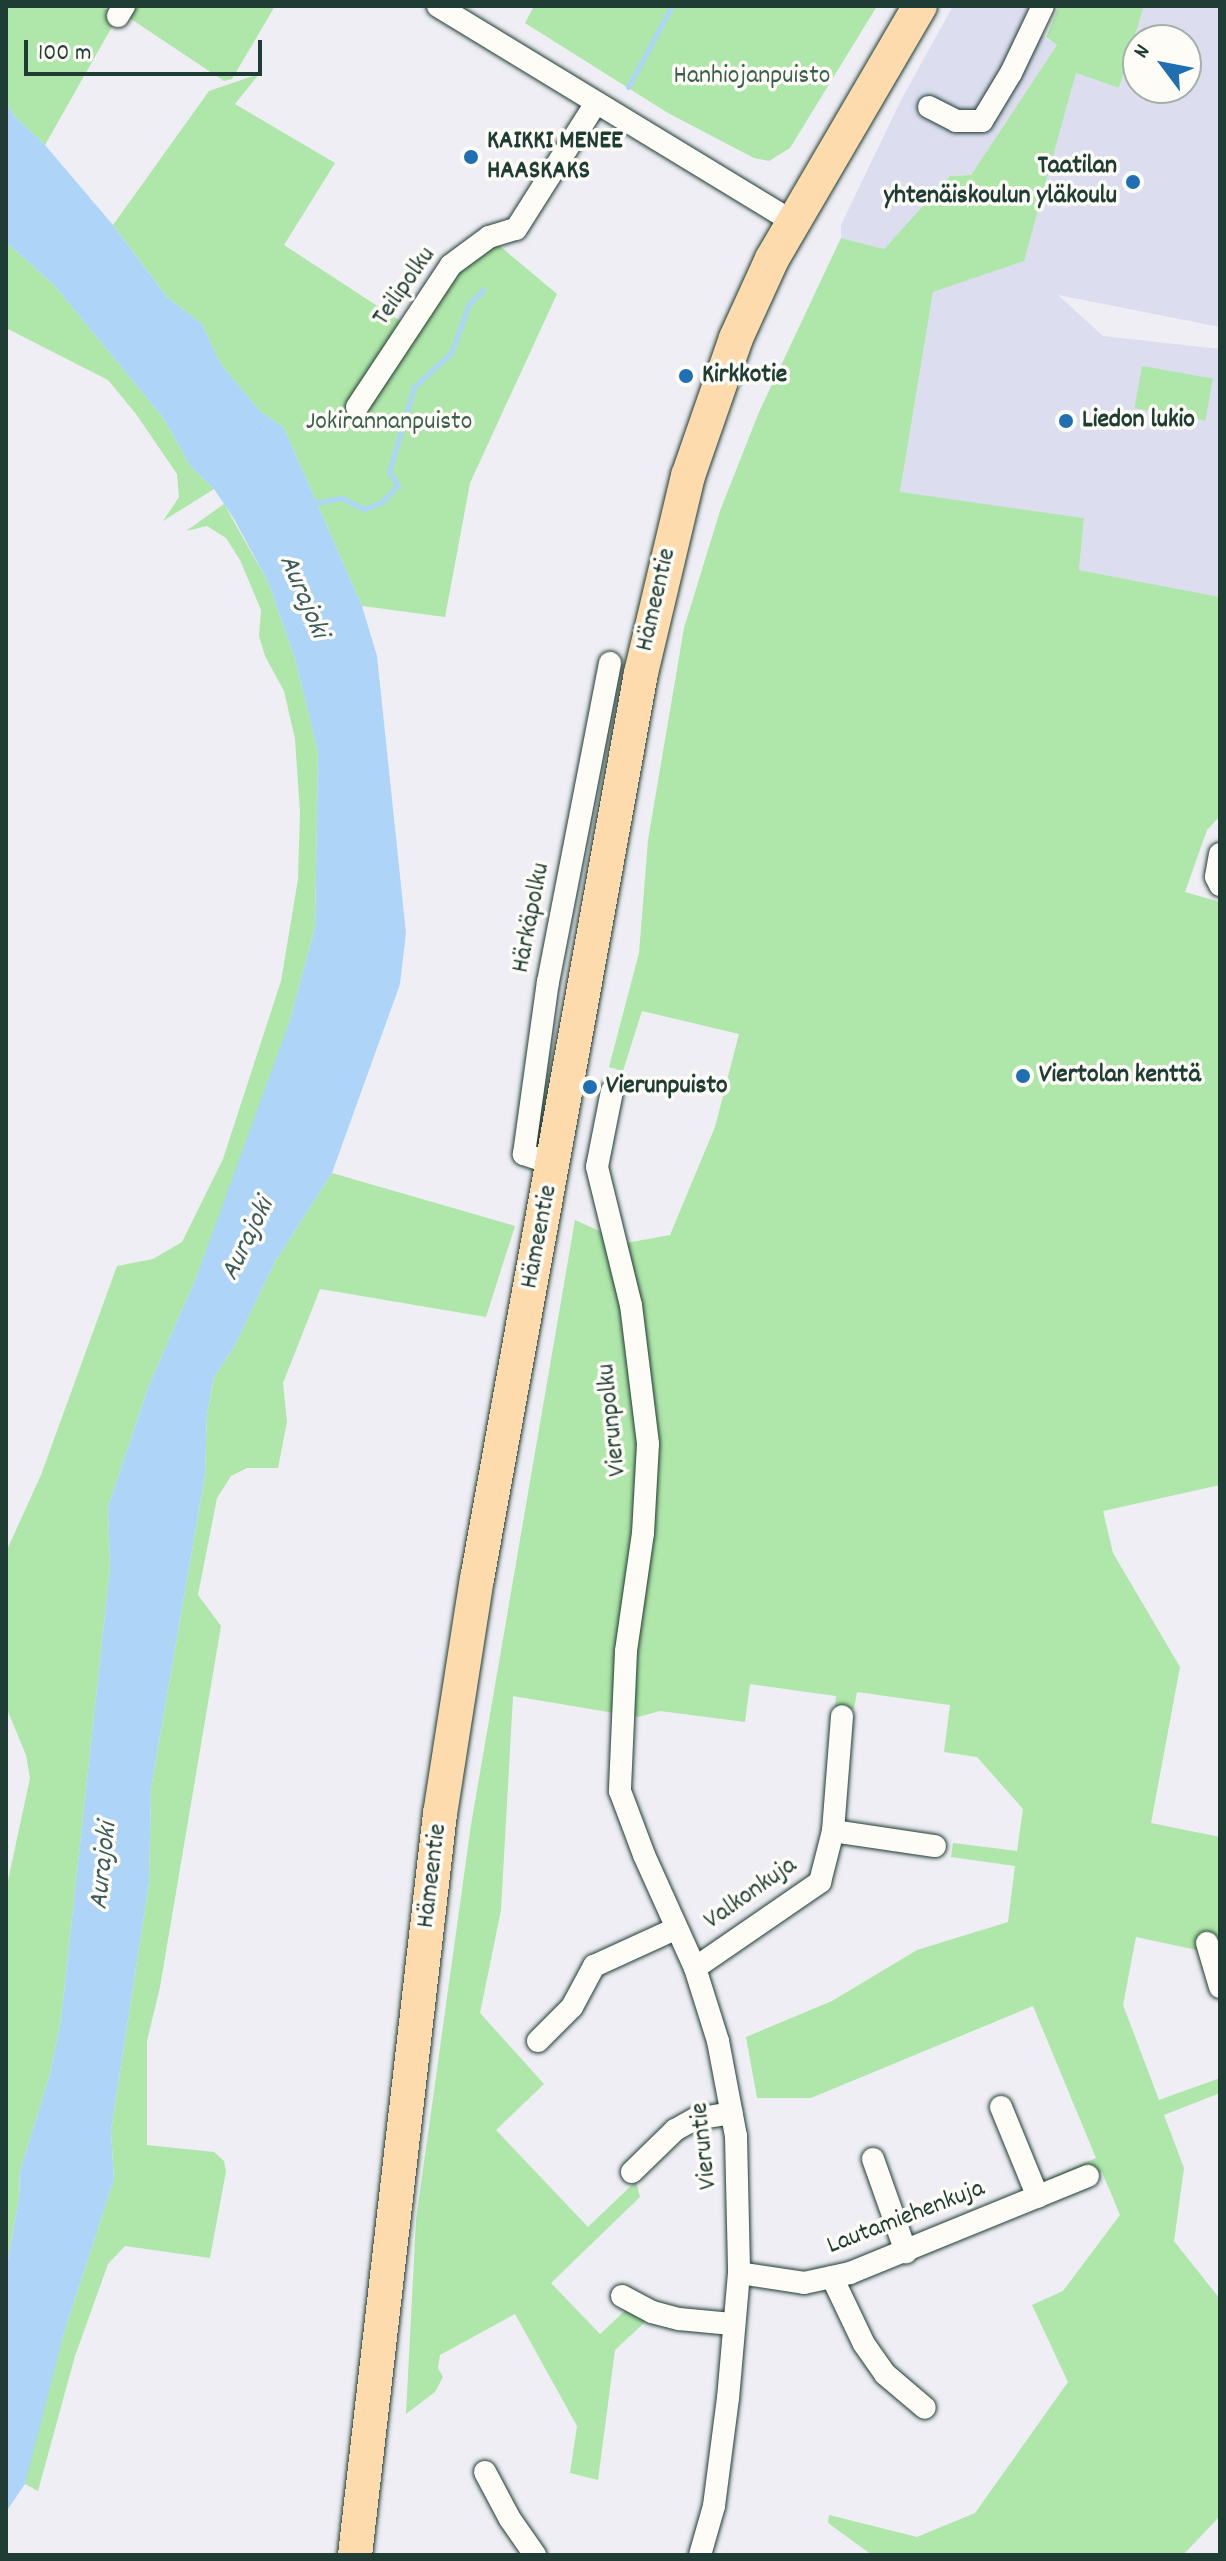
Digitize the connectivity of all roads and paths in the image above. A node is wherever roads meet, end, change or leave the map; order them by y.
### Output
1 (438, 6) edge
2 (920, 6) edge
3 (1043, 6) edge
4 (596, 103) junction
5 (929, 107) dead end
6 (793, 222) junction
7 (357, 407) dead end
8 (610, 663) dead end
9 (1220, 854) edge
10 (1220, 885) edge
11 (612, 1091) dead end
12 (554, 1164) junction
13 (842, 1716) dead end
14 (624, 1749) joint
15 (833, 1831) junction
16 (935, 1846) dead end
17 (675, 1929) junction
18 (1207, 1943) dead end
19 (695, 1968) junction
20 (1220, 1987) edge
21 (538, 2041) dead end
22 (1001, 2107) dead end
23 (732, 2113) junction
24 (873, 2159) dead end
25 (632, 2172) dead end
26 (1088, 2176) dead end
27 (1038, 2197) junction
28 (906, 2252) junction
29 (739, 2273) junction
30 (832, 2277) junction
31 (622, 2296) dead end
32 (732, 2324) junction
33 (925, 2408) dead end
34 (485, 2472) dead end
35 (359, 2545) edge
36 (535, 2555) edge
37 (700, 2555) edge

1 - 4 street
2 - 6 highway, Hämeentie
3 - 5 street
4 - 6 street
4 - 7 street, Teilipolku
6 - 12 highway, Hämeentie
8 - 12 street, Härkäpolku
9 - 10 street
11 - 14 street, Vierunpolku
12 - 35 highway, Hämeentie
13 - 15 street, Valkonkuja
14 - 17 street, Vieruntie
15 - 16 street
15 - 19 street, Valkonkuja
17 - 19 street, Vieruntie
17 - 21 street
18 - 20 street
19 - 23 street, Vieruntie
22 - 27 street
23 - 25 street
23 - 29 street, Vieruntie
24 - 28 street
26 - 27 street, Lautamiehenkuja
27 - 28 street, Lautamiehenkuja
28 - 30 street, Lautamiehenkuja
29 - 30 street, Lautamiehenkuja
29 - 32 street, Vieruntie
30 - 33 street
31 - 32 street
32 - 37 street, Vieruntie
34 - 36 street

